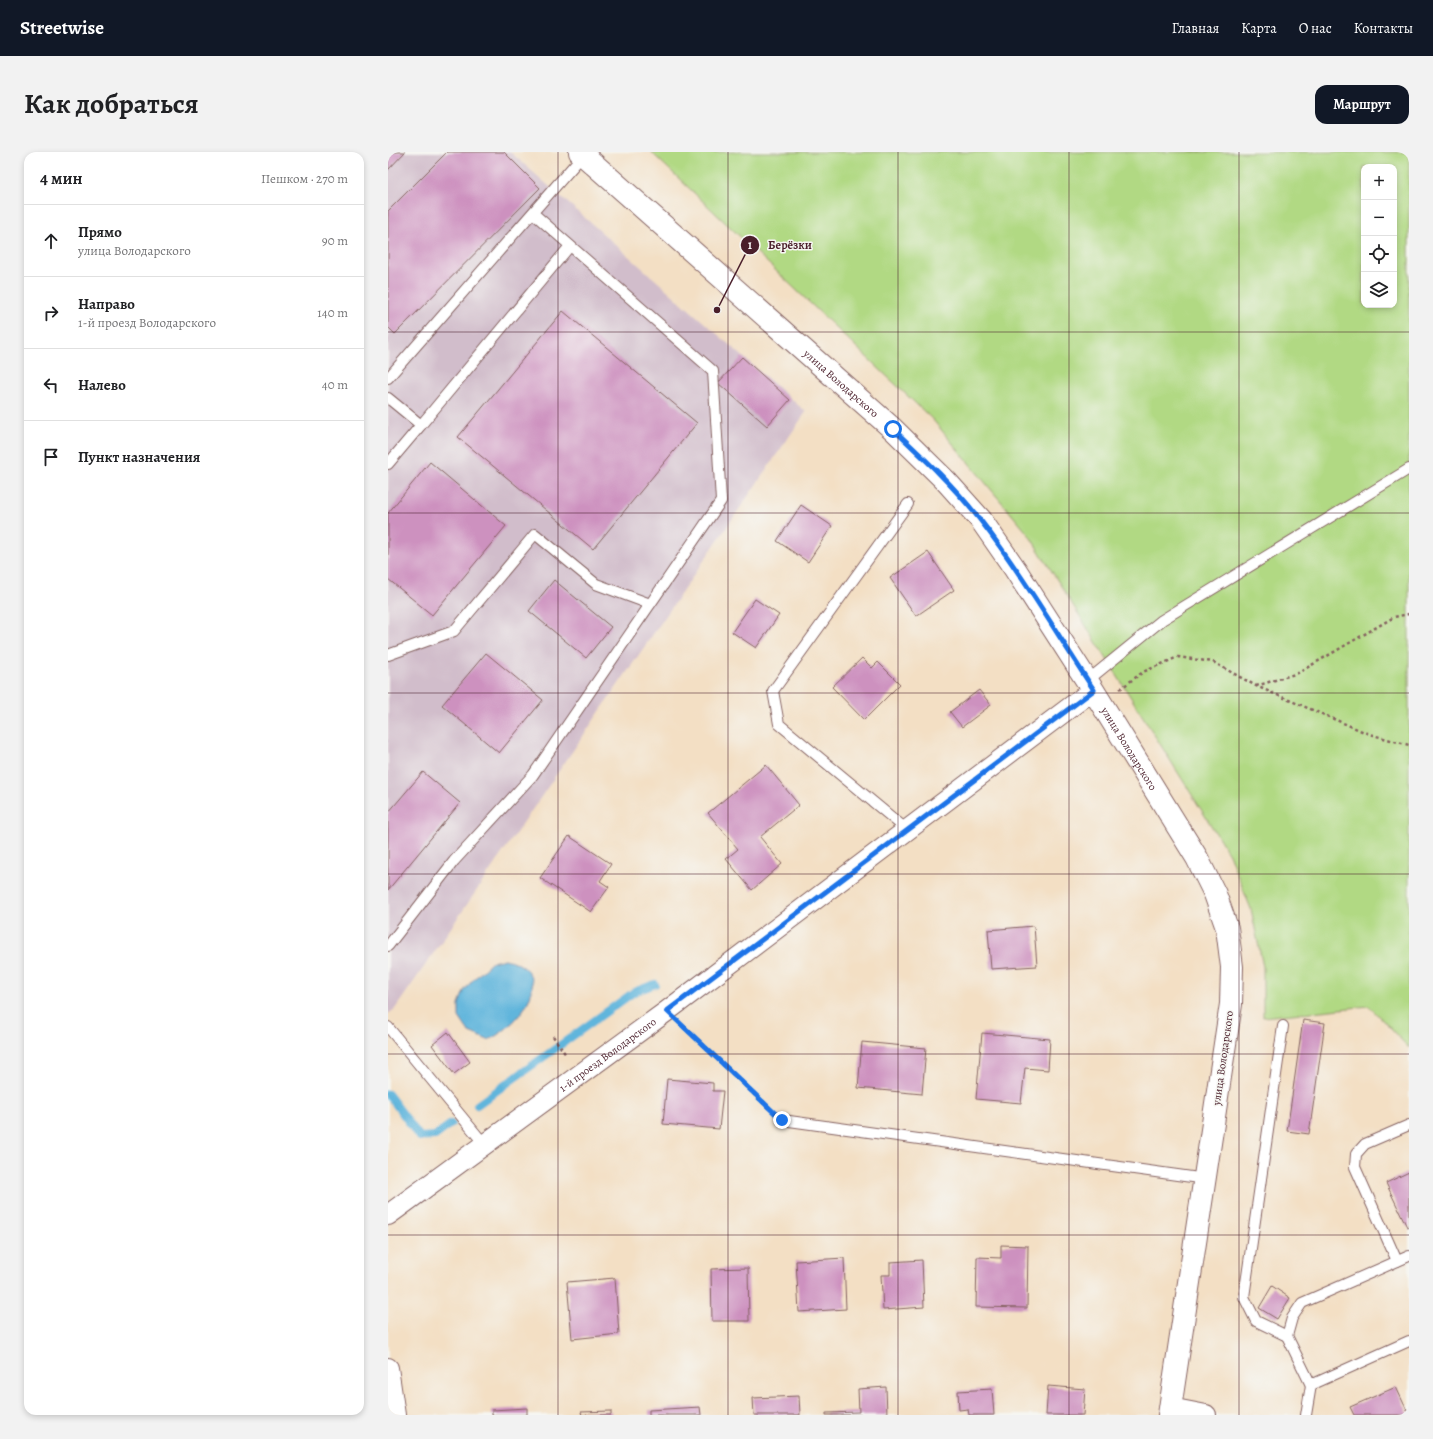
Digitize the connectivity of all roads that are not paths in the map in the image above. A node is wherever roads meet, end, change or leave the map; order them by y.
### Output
1 (582, 153) edge
2 (533, 213) junction
3 (570, 246) junction
4 (388, 378) edge
5 (388, 398) edge
6 (421, 425) junction
7 (388, 464) edge
8 (1409, 469) edge
9 (908, 504) dead end
10 (650, 604) junction
11 (388, 655) edge
12 (1094, 691) junction
13 (907, 830) junction
14 (388, 946) edge
15 (1283, 1026) dead end
16 (388, 1027) edge
17 (782, 1120) road end
18 (1409, 1125) edge
19 (485, 1145) junction
20 (1206, 1179) junction
21 (388, 1215) edge
22 (1409, 1256) edge
23 (1397, 1261) junction
24 (1287, 1336) junction
25 (1409, 1341) edge
26 (388, 1368) edge
27 (1311, 1385) junction
28 (1170, 1411) edge
29 (395, 1415) edge
30 (1206, 1415) edge
31 (1306, 1415) edge

1 - 2 lane
1 - 12 street, улица Володарского
2 - 3 lane
2 - 4 lane
3 - 6 lane
3 - 10 lane
5 - 6 lane
6 - 7 lane
8 - 12 lane
9 - 13 lane
10 - 11 lane
10 - 14 lane
12 - 13 street, 1-й проезд Володарского
12 - 20 street, улица Володарского
13 - 19 street, 1-й проезд Володарского
15 - 24 lane
16 - 19 lane
17 - 20 lane
18 - 23 lane
19 - 21 street, 1-й проезд Володарского
20 - 28 street, улица Володарского
22 - 23 lane
23 - 24 lane
24 - 27 lane
25 - 27 lane
26 - 29 street
27 - 31 lane
28 - 30 street

